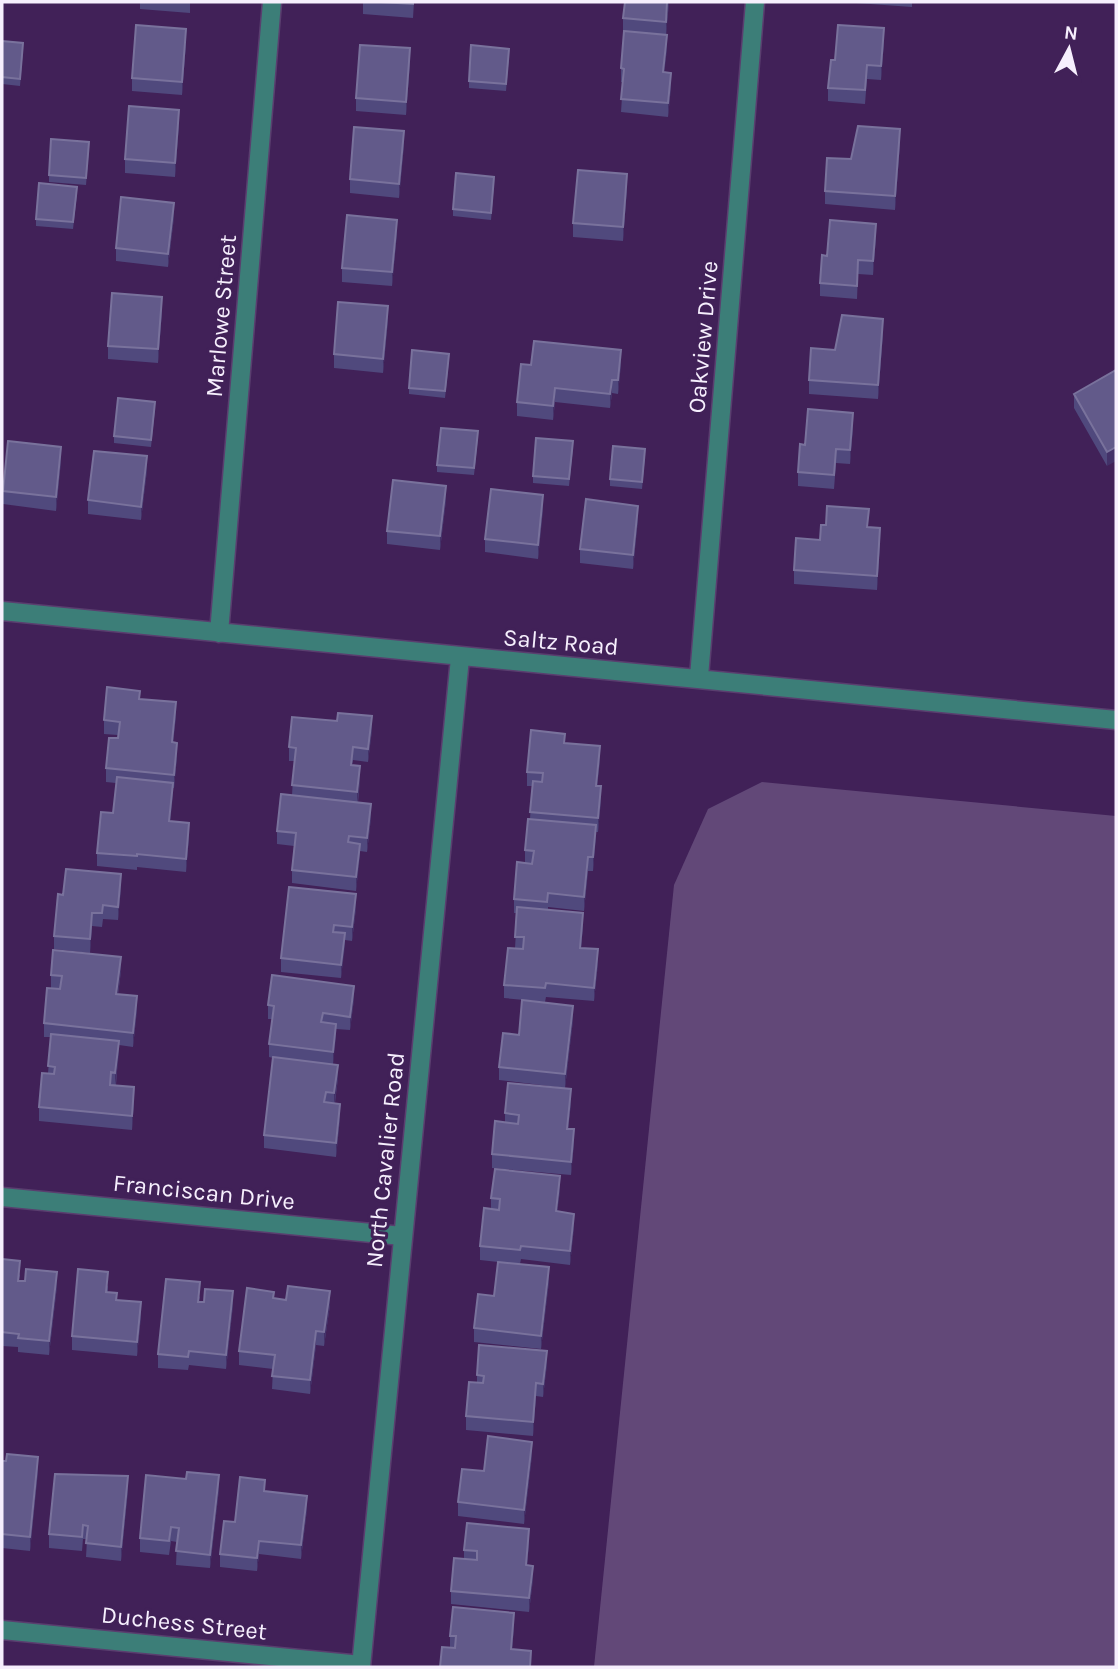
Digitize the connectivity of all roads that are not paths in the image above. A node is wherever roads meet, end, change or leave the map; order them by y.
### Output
1 (272, 2) edge
2 (755, 2) edge
3 (2, 611) edge
4 (219, 634) junction
5 (460, 658) junction
6 (699, 677) junction
7 (1116, 720) edge
8 (2, 1197) edge
9 (402, 1236) junction
10 (2, 1630) edge
11 (361, 1666) edge

1 - 4 street, Marlowe Street
2 - 6 street, Oakview Drive
3 - 4 street, Saltz Road
4 - 5 street, Saltz Road
5 - 6 street, Saltz Road
5 - 9 street, North Cavalier Road
6 - 7 street, Saltz Road
8 - 9 street, Franciscan Drive
9 - 11 street, North Cavalier Road
10 - 11 street, Duchess Street

